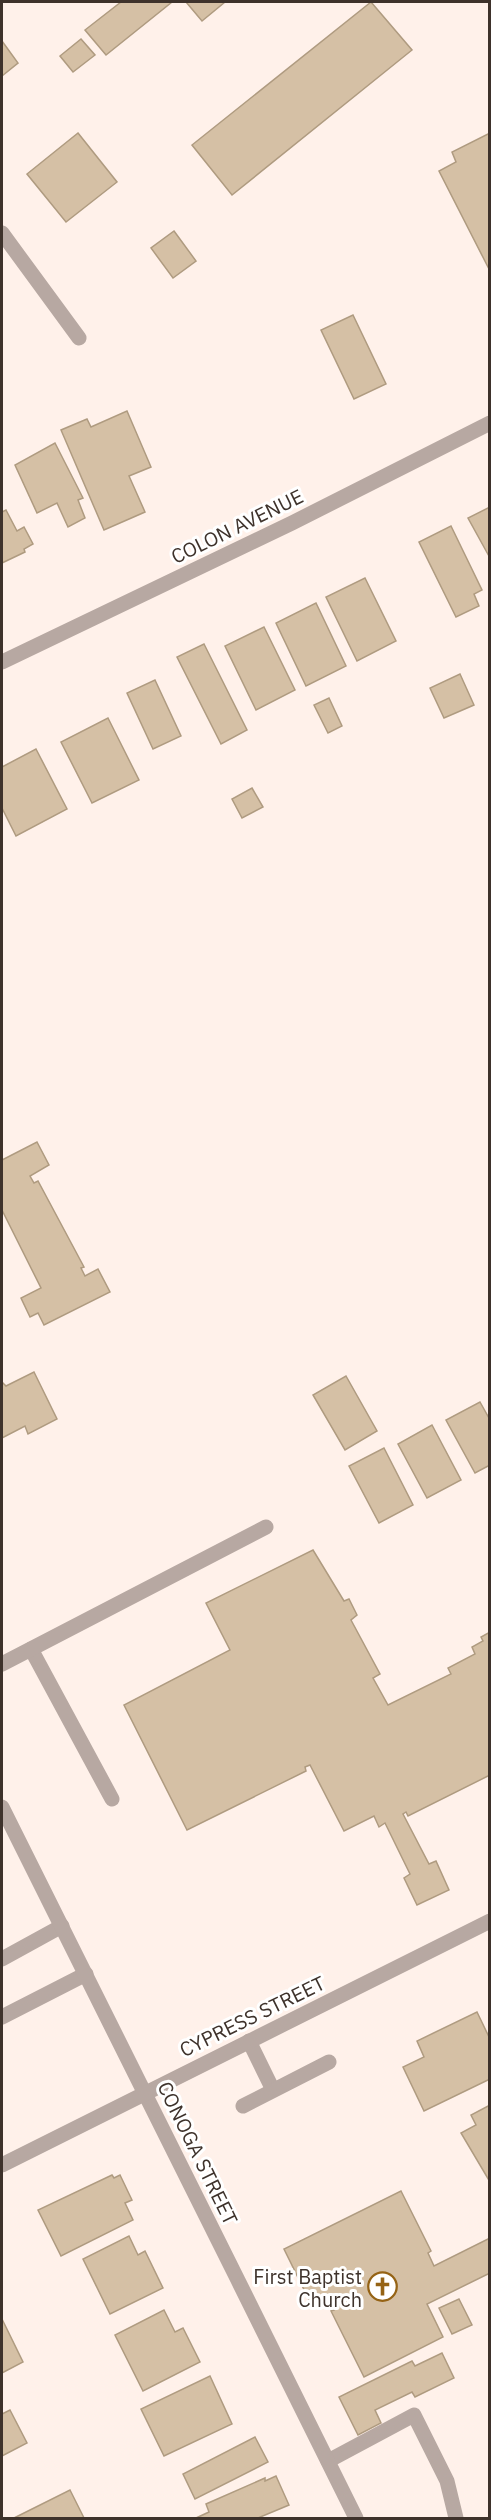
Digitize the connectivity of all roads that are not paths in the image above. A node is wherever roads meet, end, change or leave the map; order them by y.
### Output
1 (2, 233) edge
2 (79, 338) dead end
3 (489, 423) edge
4 (2, 662) edge
5 (266, 1527) dead end
6 (31, 1648) junction
7 (2, 1664) edge
8 (112, 1799) dead end
9 (2, 1807) edge
10 (489, 1921) edge
11 (62, 1926) junction
12 (2, 1959) edge
13 (86, 1974) junction
14 (2, 2017) edge
15 (249, 2041) junction
16 (329, 2062) dead end
17 (273, 2090) junction
18 (146, 2092) junction
19 (243, 2106) dead end
20 (2, 2165) edge
21 (328, 2461) junction
22 (356, 2518) edge
23 (456, 2518) edge

1 - 2 street
3 - 4 street, COLON AVENUE
5 - 6 street
6 - 7 street
6 - 8 street
9 - 11 street, CONOGA STREET
10 - 15 street, CYPRESS STREET
11 - 12 street
11 - 13 street, CONOGA STREET
13 - 14 street
13 - 18 street, CONOGA STREET
15 - 17 street
15 - 18 street, CYPRESS STREET
16 - 17 street
17 - 19 street
18 - 20 street, CYPRESS STREET
18 - 21 street, CONOGA STREET
21 - 22 street, CONOGA STREET
21 - 23 street

